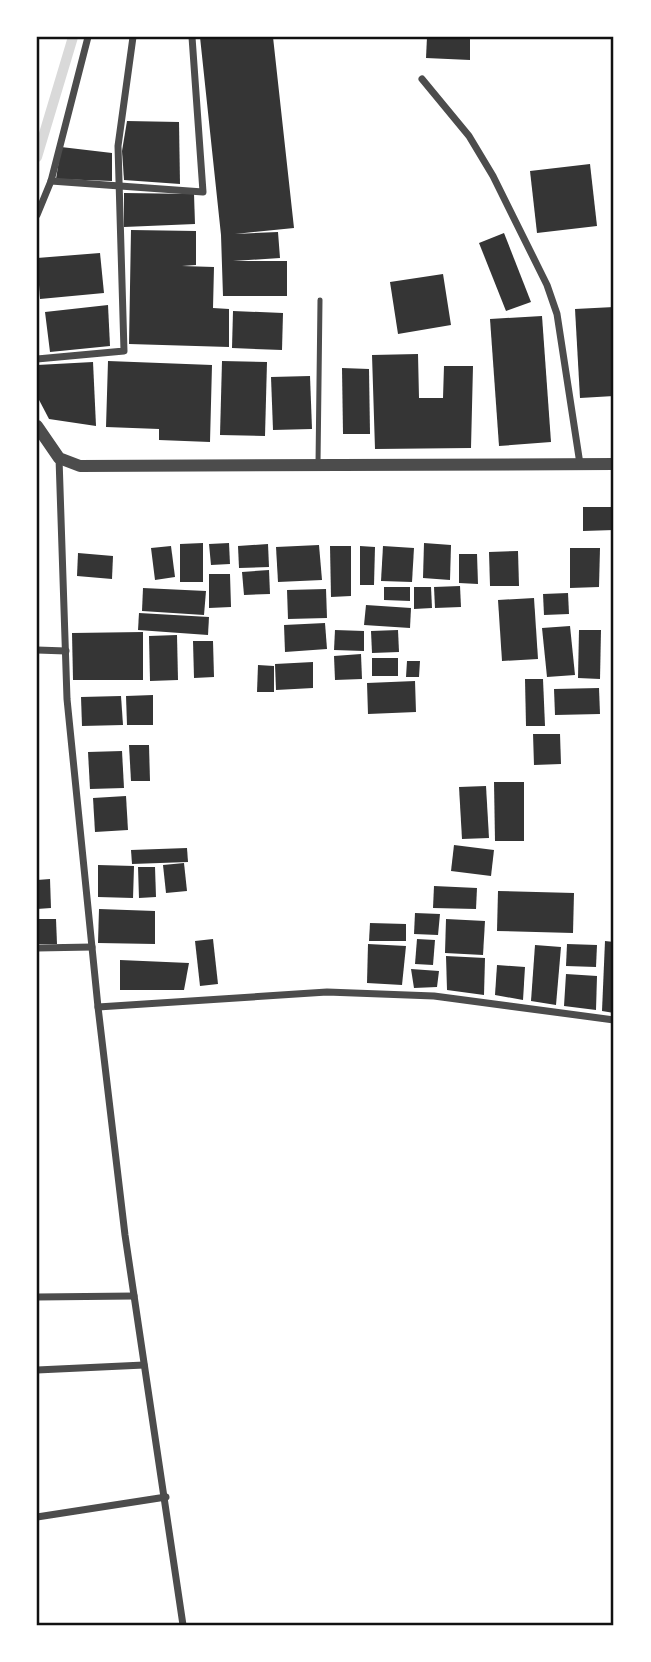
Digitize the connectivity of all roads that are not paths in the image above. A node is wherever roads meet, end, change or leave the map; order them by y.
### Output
1 (88, 37) edge
2 (133, 37) edge
3 (192, 37) edge
4 (422, 79) dead end
5 (51, 181) junction
6 (117, 187) junction
7 (37, 215) edge
8 (320, 300) dead end
9 (37, 359) edge
10 (37, 426) edge
11 (59, 458) junction
12 (614, 464) edge
13 (580, 465) junction
14 (318, 467) junction
15 (37, 650) edge
16 (66, 651) junction
17 (92, 947) junction
18 (37, 948) edge
19 (98, 1007) junction
20 (614, 1020) edge
21 (134, 1296) junction
22 (37, 1297) edge
23 (145, 1365) junction
24 (37, 1370) edge
25 (166, 1497) junction
26 (37, 1517) edge
27 (183, 1625) edge

1 - 5 street
2 - 6 street
3 - 6 street
4 - 13 street
5 - 6 street
5 - 7 street
6 - 9 street
8 - 14 lane
10 - 11 street
11 - 14 street
11 - 16 street
12 - 13 street
13 - 14 street
15 - 16 street
16 - 17 street
17 - 18 street
17 - 19 street
19 - 20 street
19 - 21 street
21 - 22 street
21 - 23 street
23 - 24 street
23 - 25 street
25 - 26 street
25 - 27 street

